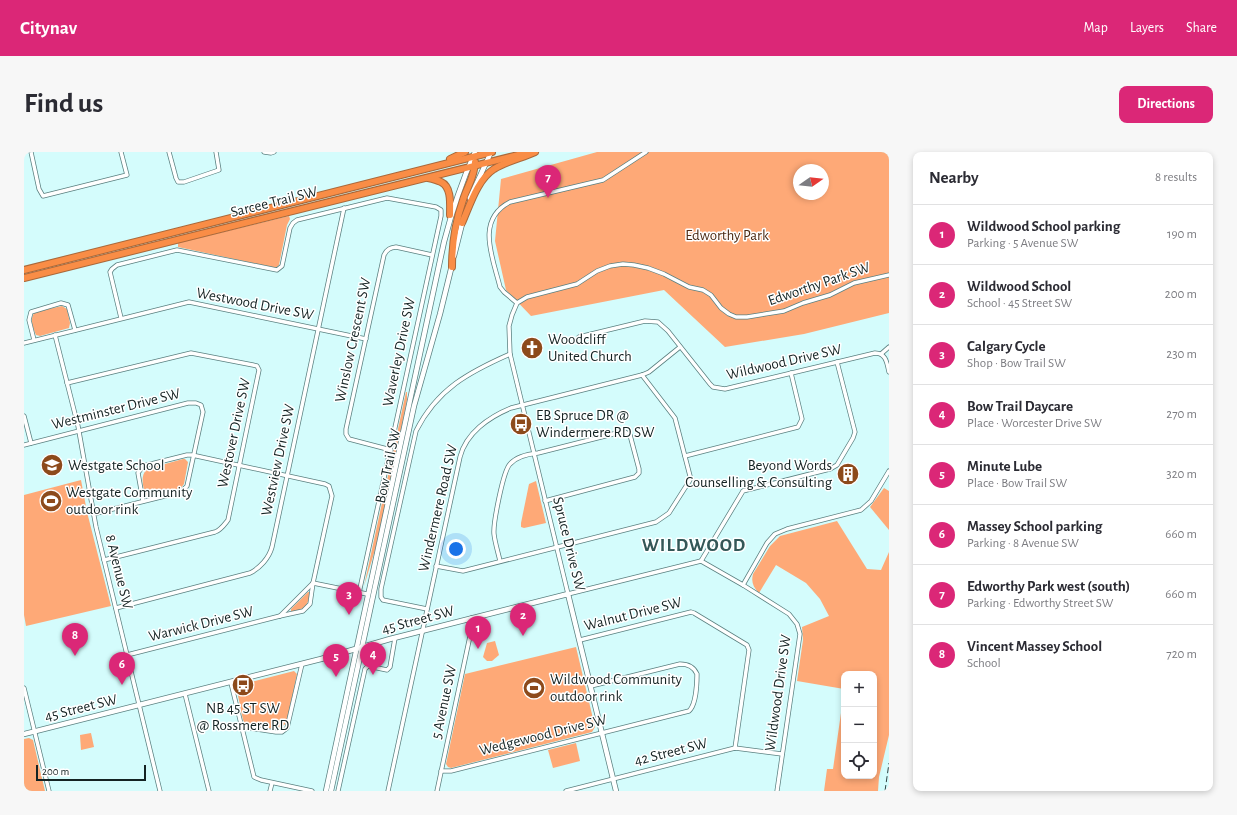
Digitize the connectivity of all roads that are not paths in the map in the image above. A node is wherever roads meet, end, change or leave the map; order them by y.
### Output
1 (31, 152) edge
2 (121, 152) edge
3 (169, 152) edge
4 (216, 152) edge
5 (264, 152) edge
6 (274, 152) edge
7 (465, 152) edge
8 (491, 152) edge
9 (530, 152) edge
10 (535, 152) edge
11 (646, 152) edge
12 (483, 153) edge
13 (474, 154) edge
14 (485, 163) junction
15 (436, 166) junction
16 (472, 166) junction
17 (427, 177) junction
18 (344, 208) junction
19 (450, 215) junction
20 (462, 223) junction
21 (432, 255) junction
22 (452, 267) junction
23 (24, 270) edge
24 (889, 275) edge
25 (24, 278) edge
26 (517, 303) junction
27 (121, 318) junction
28 (318, 329) junction
29 (75, 330) junction
30 (55, 335) junction
31 (579, 337) dead end
32 (366, 339) junction
33 (34, 340) junction
34 (24, 343) edge
35 (680, 347) junction
36 (889, 347) edge
37 (421, 348) junction
38 (428, 351) junction
39 (510, 354) junction
40 (881, 354) junction
41 (837, 362) junction
42 (889, 372) edge
43 (791, 373) junction
44 (642, 375) junction
45 (67, 383) junction
46 (522, 405) junction
47 (24, 416) edge
48 (79, 431) junction
49 (31, 443) junction
50 (24, 445) edge
51 (391, 450) junction
52 (534, 453) junction
53 (192, 455) junction
54 (685, 456) junction
55 (239, 465) junction
56 (889, 471) edge
57 (287, 475) junction
58 (143, 501) junction
59 (546, 501) junction
60 (93, 514) junction
61 (557, 546) junction
62 (104, 560) junction
63 (701, 560) junction
64 (500, 561) junction
65 (436, 566) junction
66 (313, 583) junction
67 (743, 585) junction
68 (359, 593) junction
69 (367, 594) junction
70 (568, 594) junction
71 (116, 608) junction
72 (427, 609) junction
73 (280, 616) junction
74 (471, 618) junction
75 (422, 631) junction
76 (395, 638) junction
77 (580, 640) junction
78 (362, 647) junction
79 (355, 650) junction
80 (127, 655) junction
81 (302, 664) junction
82 (231, 683) junction
83 (591, 686) junction
84 (24, 688) edge
85 (185, 694) junction
86 (139, 706) junction
87 (242, 726) junction
88 (35, 732) junction
89 (602, 733) junction
90 (24, 734) edge
91 (735, 748) junction
92 (782, 754) junction
93 (441, 771) junction
94 (613, 779) junction
95 (272, 783) junction
96 (49, 791) edge
97 (160, 791) edge
98 (209, 791) edge
99 (270, 791) edge
100 (312, 791) edge
101 (326, 791) edge
102 (331, 791) edge
103 (338, 791) edge
104 (388, 791) edge
105 (437, 791) edge
106 (566, 791) edge
107 (616, 791) edge
108 (777, 791) edge

1 - 2 street
3 - 4 street
5 - 6 street
7 - 15 highway
8 - 12 highway, Sarcee Trail SW
8 - 14 main road, Bow Trail SW
9 - 14 highway, Sarcee Trail SW
10 - 20 highway
11 - 26 street
12 - 13 highway, Sarcee Trail SW
12 - 14 highway
13 - 15 highway, Sarcee Trail SW
13 - 16 highway
14 - 16 highway, Sarcee Trail SW
14 - 20 main road, Bow Trail SW
15 - 23 highway, Sarcee Trail SW
16 - 17 highway, Sarcee Trail SW
16 - 19 main road, Bow Trail SW
16 - 22 highway
17 - 19 highway
17 - 25 highway, Sarcee Trail SW
18 - 21 street, Waverley Drive SW
18 - 27 street
18 - 28 street, Westview Drive SW
19 - 37 main road, Bow Trail SW
20 - 22 main road, Bow Trail SW
21 - 32 street, Winslow Crescent SW
21 - 51 street, Waverley Drive SW
22 - 38 main road, Bow Trail SW
24 - 26 street, Edworthy Park SW
26 - 39 street, Spruce Drive SW
27 - 28 street, Westwood Drive SW
27 - 29 street, Westwood Drive SW
28 - 32 street, Westwood Drive SW
28 - 57 street, Westview Drive SW
29 - 30 street, Westwood Drive SW
29 - 33 street
30 - 33 street, Westwood Drive SW
30 - 45 street, 8 Avenue SW
31 - 35 street, Wildwood Drive SW
32 - 51 street, Winslow Crescent SW
33 - 34 street, Westwood Drive SW
35 - 43 street, Wildwood Drive SW
35 - 44 street, Windermere Road SW
36 - 40 street
37 - 38 main road
37 - 69 main road, Bow Trail SW
38 - 78 main road, Bow Trail SW
39 - 46 street, Spruce Drive SW
39 - 72 street
40 - 41 street, Wildwood Drive SW
40 - 42 street
41 - 43 street, Wildwood Drive SW
41 - 63 street
43 - 54 street
44 - 46 street, Windermere Road SW
44 - 54 street
45 - 48 street, 8 Avenue SW
45 - 55 street, Westover Drive SW
46 - 52 street, Spruce Drive SW
46 - 65 street, Windermere Road SW
47 - 49 street
48 - 49 street, Westminster Drive SW
48 - 53 street, Westminster Drive SW
48 - 60 street, 8 Avenue SW
49 - 50 street, Westminster Drive SW
51 - 68 street, Waverley Drive SW
52 - 59 street, Spruce Drive SW
52 - 59 street
52 - 64 street
53 - 55 street
53 - 58 street, Westminster Drive SW
53 - 58 street
54 - 61 street
55 - 57 street
55 - 62 street, Westover Drive SW
56 - 67 street
57 - 66 street, Warwick Drive SW
57 - 71 street, Westview Drive SW
58 - 60 street, Westminster Drive SW
59 - 61 street, Spruce Drive SW
60 - 62 street, 8 Avenue SW
61 - 64 street
61 - 70 street, Spruce Drive SW
62 - 71 street, 8 Avenue SW
63 - 67 street
63 - 70 street, 45 Street SW
64 - 65 street
65 - 72 street, Windermere Road SW
66 - 68 street
66 - 73 street
66 - 73 street, Warwick Drive SW
67 - 92 street, Wildwood Drive SW
68 - 69 street
69 - 79 main road, Bow Trail SW
70 - 74 main road, 45 Street SW
70 - 77 main road, Spruce Drive SW
71 - 80 street, 8 Avenue SW
72 - 75 street, Windermere Road SW
73 - 80 street, Warwick Drive SW
74 - 75 main road, 45 Street SW
74 - 93 street, 5 Avenue SW
75 - 76 main road, 45 Street SW
75 - 104 street, Windermere Road SW
76 - 78 main road, 45 Street SW
76 - 103 street
77 - 83 main road, Spruce Drive SW
77 - 91 street, Walnut Drive SW
78 - 79 main road, 45 Street SW
78 - 102 main road, Bow Trail SW
79 - 81 main road, 45 Street SW
79 - 101 main road, Bow Trail SW
80 - 86 street, 8 Avenue SW
81 - 82 main road, 45 Street SW
81 - 87 street
82 - 85 main road, 45 Street SW
82 - 87 street
83 - 89 main road, Spruce Drive SW
83 - 89 street, Wedgewood Drive SW
84 - 88 street
85 - 86 main road, 45 Street SW
85 - 98 street
86 - 88 main road, 45 Street SW
86 - 97 street, 8 Avenue SW
87 - 95 street
88 - 90 main road, 45 Street SW
88 - 96 street
89 - 93 street, Wedgewood Drive SW
89 - 94 main road, Spruce Drive SW
91 - 92 street, 42 Street SW
91 - 94 street, 42 Street SW
92 - 108 street, Wildwood Drive SW
93 - 105 street, 5 Avenue SW
94 - 106 street, 42 Street SW
94 - 107 main road, Spruce Drive SW
95 - 99 street
95 - 100 street

